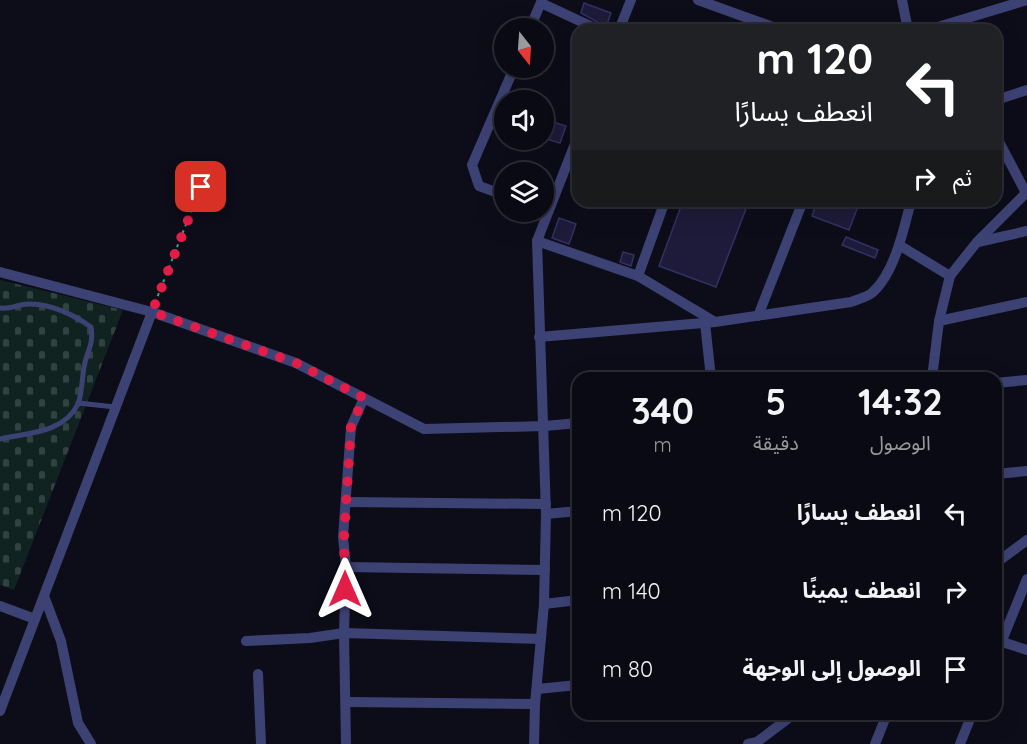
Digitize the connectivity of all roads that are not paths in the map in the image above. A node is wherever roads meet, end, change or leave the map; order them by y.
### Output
1 (631, 0) edge
2 (698, 0) edge
3 (902, 0) edge
4 (1027, 0) edge
5 (542, 2) edge
6 (990, 5) edge
7 (535, 18) edge
8 (587, 24) edge
9 (621, 24) edge
10 (764, 24) edge
11 (907, 24) edge
12 (943, 24) edge
13 (510, 78) edge
14 (1027, 90) edge
15 (1002, 98) edge
16 (1002, 147) edge
17 (572, 150) edge
18 (565, 167) junction
19 (572, 170) edge
20 (494, 191) edge
21 (554, 191) edge
22 (1026, 193) edge
23 (659, 207) edge
24 (801, 207) edge
25 (909, 207) edge
26 (542, 222) edge
27 (1027, 231) edge
28 (537, 241) junction
29 (976, 242) junction
30 (899, 245) junction
31 (0, 272) edge
32 (638, 276) junction
33 (950, 276) junction
34 (1027, 302) edge
35 (0, 308) edge
36 (152, 312) junction
37 (758, 316) junction
38 (939, 321) junction
39 (710, 322) junction
40 (538, 337) junction
41 (711, 372) edge
42 (933, 372) edge
43 (1027, 380) edge
44 (1002, 382) edge
45 (364, 398) junction
46 (78, 403) junction
47 (116, 407) junction
48 (572, 424) edge
49 (544, 426) junction
50 (0, 439) edge
51 (1027, 471) edge
52 (1002, 473) edge
53 (347, 502) junction
54 (546, 509) junction
55 (572, 511) edge
56 (1027, 540) edge
57 (1002, 558) edge
58 (346, 567) junction
59 (545, 570) junction
60 (1027, 579) edge
61 (44, 596) junction
62 (572, 601) edge
63 (544, 604) junction
64 (0, 606) edge
65 (35, 619) junction
66 (344, 633) junction
67 (1002, 633) edge
68 (541, 639) junction
69 (246, 641) dead end
70 (1002, 641) edge
71 (1027, 651) edge
72 (258, 674) dead end
73 (572, 686) edge
74 (537, 689) junction
75 (347, 702) junction
76 (535, 704) junction
77 (0, 711) edge
78 (786, 720) edge
79 (885, 720) edge
80 (970, 720) edge
81 (756, 743) edge
82 (91, 744) edge
83 (261, 744) edge
84 (346, 744) edge
85 (534, 744) edge
86 (875, 744) edge
87 (960, 744) edge

1 - 9 street
2 - 10 street
3 - 11 street
4 - 6 street
5 - 7 street
5 - 8 street
6 - 12 street
13 - 20 street
14 - 15 street
16 - 22 street
17 - 18 street
18 - 19 street
18 - 21 street
22 - 29 street
23 - 32 street
24 - 37 street
25 - 30 street
26 - 28 street
27 - 29 street
28 - 32 street
28 - 40 street
29 - 33 street
30 - 33 street
30 - 37 street
31 - 36 street
32 - 39 street
33 - 38 street
34 - 38 street
35 - 46 lane
36 - 45 street
36 - 47 street
37 - 39 street
38 - 42 street
39 - 40 street
39 - 41 street
40 - 49 street
43 - 44 street
45 - 49 street
45 - 53 street
46 - 47 lane
46 - 50 lane
47 - 61 street
48 - 49 street
49 - 54 street
51 - 52 street
53 - 54 street
53 - 58 street
54 - 55 street
54 - 59 street
56 - 57 street
58 - 59 street
58 - 66 street
59 - 63 street
60 - 67 street
61 - 65 street
61 - 82 street
62 - 63 street
63 - 68 street
64 - 65 street
65 - 77 street
66 - 68 street
66 - 69 street
66 - 75 street
68 - 74 street
70 - 71 street
72 - 83 street
73 - 74 street
74 - 76 street
75 - 76 street
75 - 84 street
76 - 85 street
78 - 81 street
79 - 86 street
80 - 87 street

